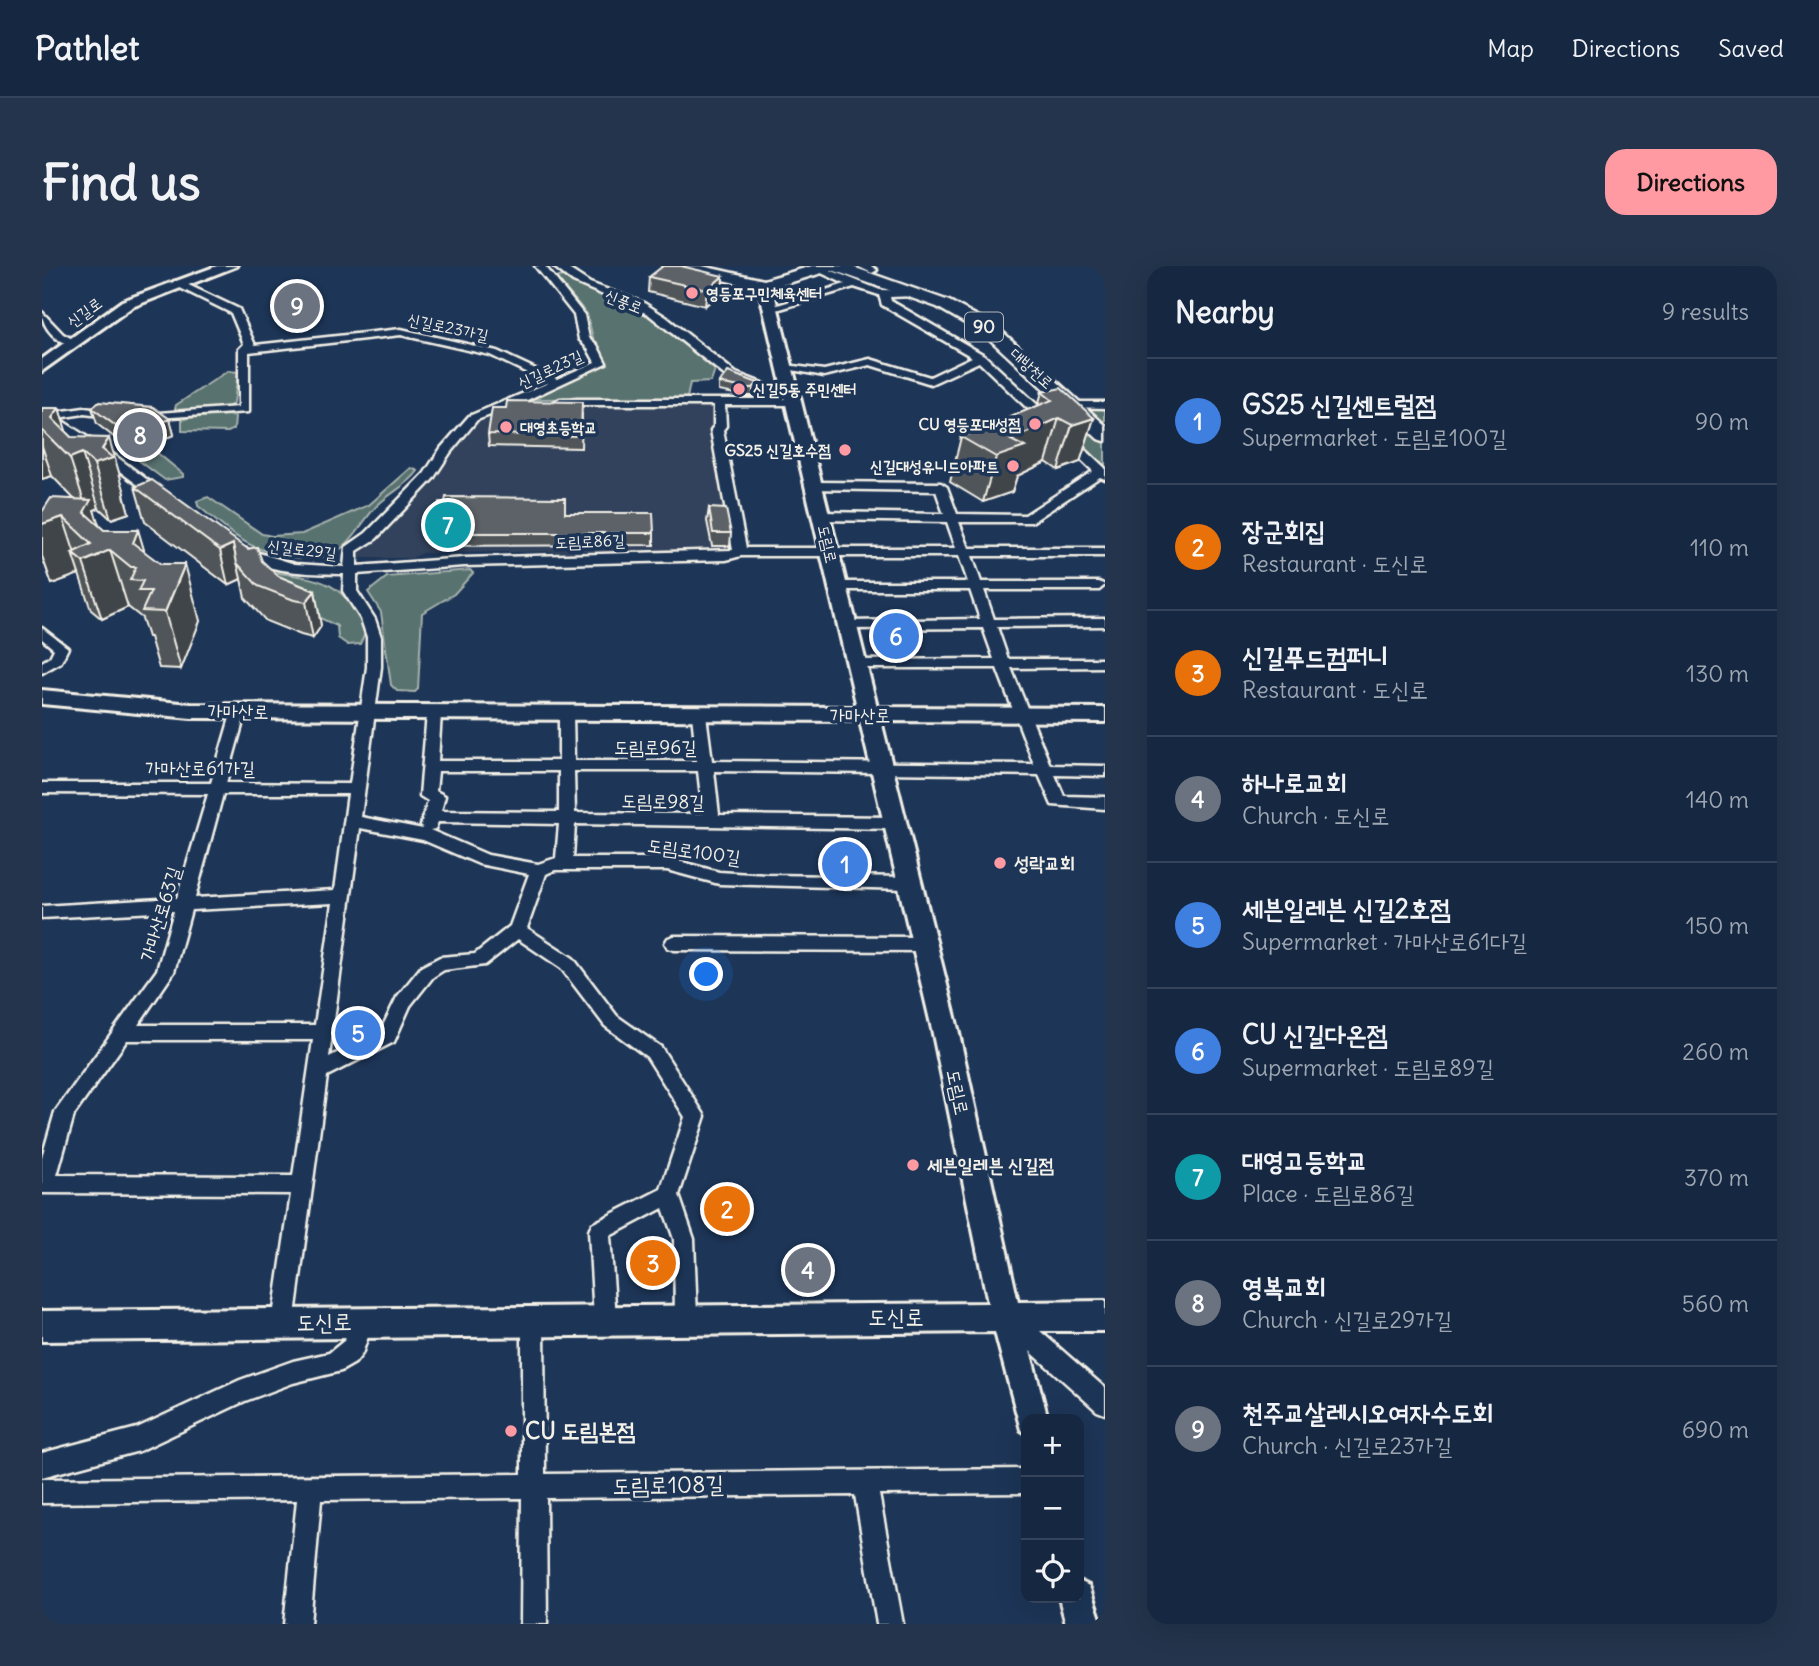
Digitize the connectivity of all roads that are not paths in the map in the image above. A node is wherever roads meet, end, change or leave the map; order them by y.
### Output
1 (230, 266) edge
2 (540, 266) edge
3 (558, 266) edge
4 (681, 266) edge
5 (816, 269) edge
6 (863, 272) edge
7 (722, 276) junction
8 (177, 283) junction
9 (765, 285) junction
10 (884, 293) junction
11 (914, 293) junction
12 (770, 309) junction
13 (42, 316) edge
14 (72, 343) junction
15 (244, 349) junction
16 (980, 357) junction
17 (42, 366) edge
18 (786, 368) junction
19 (557, 383) junction
20 (794, 400) junction
21 (515, 402) junction
22 (719, 402) junction
23 (1072, 404) junction
24 (1105, 405) edge
25 (46, 415) edge
26 (1105, 435) edge
27 (1103, 473) edge
28 (814, 486) junction
29 (177, 507) edge
30 (821, 516) junction
31 (952, 518) junction
32 (226, 542) edge
33 (740, 552) junction
34 (830, 552) junction
35 (964, 552) junction
36 (1105, 552) edge
37 (352, 570) junction
38 (838, 586) junction
39 (1099, 586) edge
40 (977, 587) junction
41 (1105, 622) edge
42 (990, 624) junction
43 (847, 625) junction
44 (42, 632) edge
45 (1003, 663) junction
46 (1105, 663) edge
47 (856, 664) junction
48 (42, 669) edge
49 (42, 697) edge
50 (239, 711) junction
51 (368, 712) junction
52 (434, 713) junction
53 (566, 714) junction
54 (699, 715) junction
55 (868, 715) junction
56 (1105, 715) edge
57 (1021, 716) junction
58 (430, 766) junction
59 (566, 766) junction
60 (705, 766) junction
61 (880, 766) junction
62 (1045, 770) junction
63 (1105, 771) edge
64 (42, 788) edge
65 (358, 789) junction
66 (217, 790) junction
67 (1105, 803) edge
68 (431, 816) junction
69 (353, 821) junction
70 (567, 821) junction
71 (712, 822) junction
72 (894, 823) junction
73 (426, 835) junction
74 (564, 863) junction
75 (539, 870) junction
76 (908, 883) junction
77 (343, 896) junction
78 (186, 903) junction
79 (42, 912) edge
80 (517, 930) junction
81 (674, 943) dead end
82 (924, 944) junction
83 (122, 1032) junction
84 (323, 1032) junction
85 (318, 1071) junction
86 (43, 1184) edge
87 (302, 1185) junction
88 (669, 1195) junction
89 (1006, 1316) junction
90 (1105, 1316) edge
91 (605, 1318) junction
92 (686, 1318) junction
93 (533, 1320) junction
94 (362, 1322) junction
95 (283, 1323) junction
96 (42, 1326) edge
97 (1105, 1403) edge
98 (1031, 1414) edge
99 (42, 1465) edge
100 (1021, 1481) edge
101 (865, 1483) junction
102 (534, 1486) junction
103 (310, 1488) junction
104 (42, 1491) edge
105 (1078, 1603) edge
106 (297, 1624) edge
107 (534, 1624) edge
108 (890, 1624) edge
109 (1084, 1624) edge

1 - 8 main road, 신길로
2 - 19 street, 신길로23길
3 - 20 street, 신풍로
4 - 7 main road
5 - 6 main road, 대방천로 / 90
5 - 7 main road, 대방천로
5 - 9 main road
6 - 10 street
6 - 11 main road, 대방천로 / 90
6 - 12 street
7 - 9 main road
8 - 14 main road, 신길로
8 - 15 street
9 - 12 main road, 도림로
10 - 11 street
10 - 16 street
11 - 23 main road, 대방천로 / 90
12 - 18 main road, 도림로
13 - 14 street
14 - 17 main road, 신길로
15 - 19 street, 신길로23가길
15 - 25 street
16 - 18 street
16 - 27 street
18 - 20 main road, 도림로
19 - 21 street, 신길로23길
20 - 22 street
20 - 28 main road, 도림로
21 - 22 street
21 - 37 street, 신길로23길
22 - 33 street
23 - 24 street
23 - 26 main road, 대방천로 / 90
25 - 29 street
27 - 31 street
28 - 30 main road, 도림로
28 - 31 street
30 - 31 street
30 - 34 main road, 도림로
31 - 35 street
32 - 37 street, 신길로29길
33 - 34 street, 도림로86길
33 - 37 street, 도림로86길
34 - 35 street, 도림로86길
34 - 38 main road, 도림로
35 - 36 street, 도림로86길
35 - 40 street
37 - 51 street
38 - 40 street
38 - 43 main road, 도림로
39 - 40 street
40 - 42 street
41 - 42 street
42 - 43 street
42 - 45 street
43 - 47 main road, 도림로
44 - 48 street
45 - 46 street
45 - 47 street
45 - 57 street
47 - 55 main road, 도림로
49 - 50 main road, 가마산로
50 - 51 main road, 가마산로
50 - 66 street, 가마산로63길
51 - 52 main road, 가마산로
51 - 65 street
52 - 53 main road, 가마산로
52 - 58 street
53 - 54 main road, 가마산로
53 - 59 street
54 - 55 main road, 가마산로
54 - 60 street
55 - 57 main road, 가마산로
55 - 61 main road, 도림로
56 - 57 main road, 가마산로
57 - 62 street
58 - 59 street, 도림로96길
58 - 68 street
59 - 60 street, 도림로96길
59 - 70 street
60 - 61 street, 도림로96길
60 - 71 street
61 - 62 street
61 - 72 main road, 도림로
62 - 63 street
62 - 67 street
64 - 66 street, 가마산로61가길
65 - 66 street, 가마산로61가길
65 - 69 street
66 - 78 street, 가마산로63길
68 - 70 street, 도림로98길
68 - 73 street
69 - 73 street
69 - 77 street
70 - 71 street, 도림로98길
70 - 74 street
71 - 72 street, 도림로98길
72 - 76 main road, 도림로
73 - 75 street
74 - 75 street, 도림로100길
74 - 76 street, 도림로100길
75 - 80 street
76 - 82 main road, 도림로
77 - 78 street
77 - 84 street
78 - 79 street
78 - 83 street, 가마산로63길
80 - 85 street
80 - 88 street
81 - 82 street
82 - 89 main road, 도림로
83 - 84 street
83 - 86 street, 가마산로63길
84 - 85 street
85 - 87 street
86 - 87 street
87 - 95 street
88 - 91 street
88 - 92 street
89 - 90 main road, 도신로
89 - 92 main road, 도신로
89 - 97 street
89 - 98 main road, 도림로
91 - 92 main road, 도신로
91 - 93 main road, 도신로
93 - 94 main road, 도신로
93 - 102 street
94 - 95 main road, 도신로
94 - 99 street
95 - 96 main road, 도신로
100 - 101 street, 도림로108길
101 - 102 street, 도림로108길
101 - 108 street
102 - 103 street, 도림로108길
102 - 107 street
103 - 104 street, 도림로108길
103 - 106 street
105 - 109 main road

